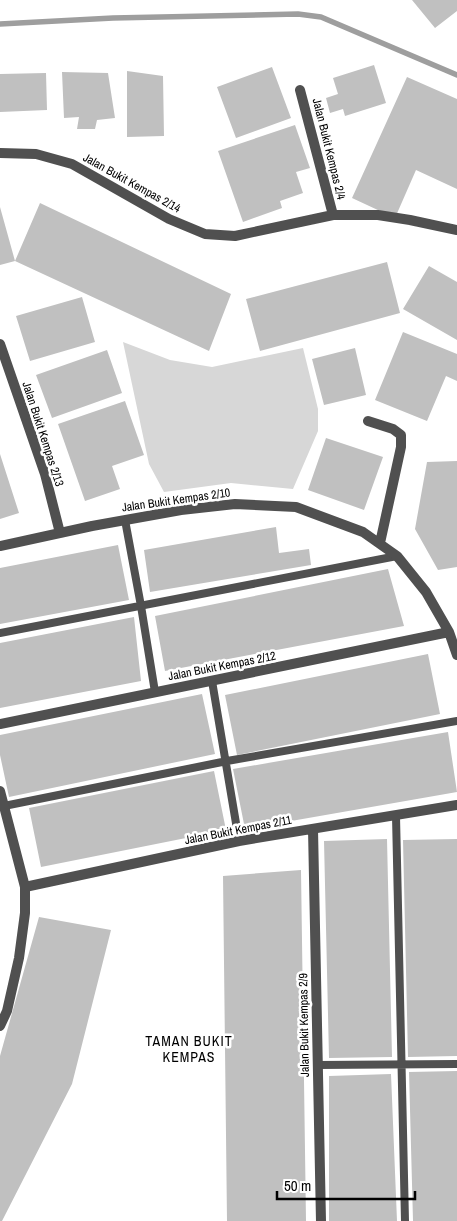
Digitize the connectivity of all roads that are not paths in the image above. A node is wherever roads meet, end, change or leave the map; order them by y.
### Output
1 (300, 90) dead end
2 (0, 153) edge
3 (333, 215) junction
4 (457, 230) edge
5 (0, 344) edge
6 (368, 421) dead end
7 (125, 520) junction
8 (60, 533) junction
9 (380, 543) junction
10 (0, 546) edge
11 (397, 556) junction
12 (141, 606) junction
13 (449, 632) junction
14 (0, 633) edge
15 (457, 655) edge
16 (212, 681) junction
17 (155, 692) junction
18 (457, 720) edge
19 (0, 724) edge
20 (227, 762) junction
21 (0, 791) edge
22 (457, 805) edge
23 (4, 806) junction
24 (396, 816) junction
25 (313, 829) junction
26 (239, 841) junction
27 (25, 887) junction
28 (0, 1026) edge
29 (402, 1064) junction
30 (457, 1064) edge
31 (318, 1065) junction
32 (320, 1221) edge
33 (404, 1221) edge

1 - 3 street, Jalan Bukit Kempas 2/4
2 - 3 street, Jalan Bukit Kempas 2/14
3 - 4 street, Jalan Bukit Kempas 2/14
5 - 8 street, Jalan Bukit Kempas 2/13
6 - 9 street
7 - 8 street, Jalan Bukit Kempas 2/10
7 - 9 street, Jalan Bukit Kempas 2/10
7 - 12 lane
8 - 10 street, Jalan Bukit Kempas 2/10
9 - 11 street, Jalan Bukit Kempas 2/10
11 - 12 lane
11 - 13 street, Jalan Bukit Kempas 2/10
12 - 14 lane
12 - 17 lane
13 - 15 street, Jalan Bukit Kempas 2/10
13 - 16 street, Jalan Bukit Kempas 2/12
16 - 17 street, Jalan Bukit Kempas 2/12
16 - 20 lane
17 - 19 street, Jalan Bukit Kempas 2/12
18 - 20 lane
20 - 23 lane
20 - 26 lane
21 - 23 street
22 - 24 street, Jalan Bukit Kempas 2/11
23 - 27 street
24 - 25 street, Jalan Bukit Kempas 2/11
24 - 29 lane
25 - 26 street, Jalan Bukit Kempas 2/11
25 - 31 street, Jalan Bukit Kempas 2/9
26 - 27 street, Jalan Bukit Kempas 2/11
27 - 28 street
29 - 30 lane
29 - 31 lane
29 - 33 lane
31 - 32 street, Jalan Bukit Kempas 2/9

